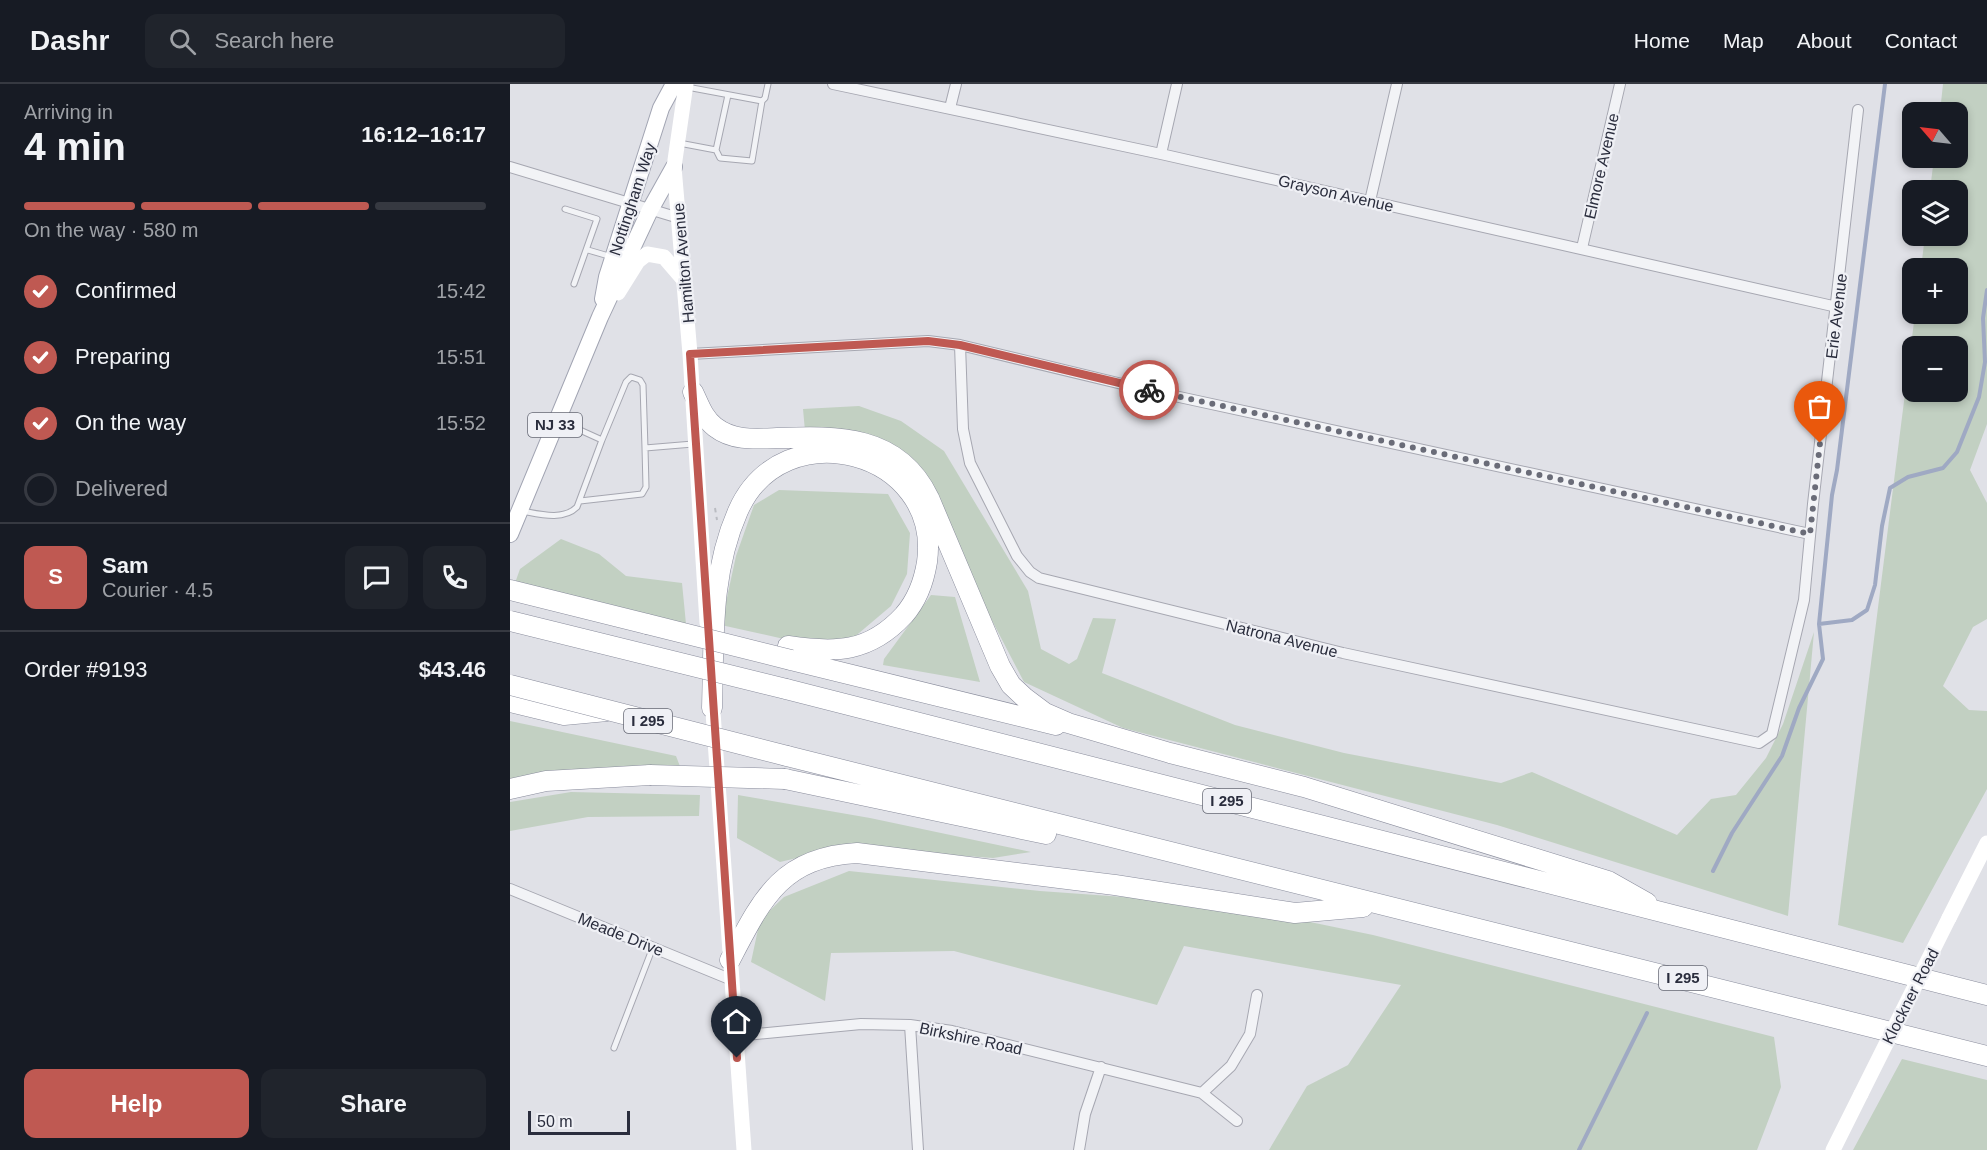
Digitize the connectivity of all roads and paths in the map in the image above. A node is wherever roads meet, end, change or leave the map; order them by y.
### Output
1 (768, 84) edge
2 (833, 84) edge
3 (956, 84) edge
4 (1177, 84) edge
5 (1397, 84) edge
6 (1620, 84) edge
7 (682, 85) edge
8 (728, 95) junction
9 (762, 101) junction
10 (950, 108) junction
11 (1858, 110) dead end
12 (677, 143) junction
13 (716, 150) junction
14 (1161, 154) junction
15 (674, 166) junction
16 (510, 167) edge
17 (1370, 201) junction
18 (631, 205) junction
19 (565, 209) dead end
20 (650, 210) junction
21 (679, 218) junction
22 (1582, 248) junction
23 (588, 250) junction
24 (614, 258) junction
25 (684, 281) junction
26 (574, 284) dead end
27 (1837, 306) junction
28 (600, 317) junction
29 (960, 345) junction
30 (690, 354) junction
31 (693, 392) junction
32 (558, 420) junction
33 (602, 440) junction
34 (696, 443) junction
35 (645, 448) junction
36 (580, 501) junction
37 (520, 511) junction
38 (510, 534) edge
39 (1810, 534) junction
40 (510, 590) edge
41 (510, 621) edge
42 (790, 653) junction
43 (510, 685) edge
44 (510, 702) edge
45 (712, 708) junction
46 (609, 711) junction
47 (1772, 734) joint
48 (1143, 744) junction
49 (510, 789) edge
50 (1987, 843) edge
51 (1303, 886) junction
52 (510, 889) edge
53 (1378, 906) junction
54 (1667, 915) junction
55 (653, 947) junction
56 (730, 960) junction
57 (732, 980) junction
58 (1257, 995) dead end
59 (1987, 995) edge
60 (910, 1025) junction
61 (736, 1036) junction
62 (614, 1048) dead end
63 (1987, 1056) edge
64 (1101, 1067) junction
65 (1202, 1093) junction
66 (1237, 1121) dead end
67 (744, 1150) edge
68 (918, 1150) edge
69 (1079, 1150) edge
70 (1833, 1150) edge

1 - 9 lane
2 - 10 street, Grayson Avenue
3 - 10 street
4 - 14 street
5 - 17 street
6 - 22 street, Elmore Avenue
7 - 8 lane
7 - 12 main road, Hamilton Avenue
7 - 18 main road, Nottingham Way / NJ 33
8 - 9 lane
8 - 13 lane
9 - 13 lane
10 - 14 street, Grayson Avenue
11 - 27 street, Erie Avenue
12 - 13 lane
12 - 15 main road, Hamilton Avenue
14 - 17 street, Grayson Avenue
15 - 20 main road, Nottingham Way / NJ 33
15 - 21 main road, Hamilton Avenue
16 - 18 street
17 - 22 street, Grayson Avenue
18 - 20 street
18 - 24 main road, Nottingham Way / NJ 33
19 - 23 lane
20 - 21 street
20 - 28 main road, Nottingham Way / NJ 33
21 - 25 main road, Hamilton Avenue
22 - 27 street, Grayson Avenue
23 - 24 lane
23 - 26 lane
24 - 28 main road, Nottingham Way / NJ 33
25 - 28 main road
25 - 30 main road, Hamilton Avenue
27 - 39 street, Erie Avenue
28 - 32 main road, Nottingham Way / NJ 33
29 - 30 street
29 - 39 street
29 - 47 street, Natrona Avenue
30 - 31 main road, Hamilton Avenue
31 - 34 main road, Hamilton Avenue
31 - 48 highway
32 - 33 lane
32 - 37 main road, Nottingham Way / NJ 33
33 - 35 lane
33 - 36 lane
34 - 35 lane
34 - 45 main road, Hamilton Avenue
35 - 36 lane
36 - 37 lane
37 - 38 main road, Nottingham Way / NJ 33
39 - 47 street, Erie Avenue
40 - 42 highway, bridge
41 - 54 highway, I 295, bridge
42 - 45 highway
42 - 48 highway
43 - 46 highway, I 295, bridge
44 - 46 highway
45 - 56 main road, Hamilton Avenue
46 - 51 highway, I 295, bridge
48 - 54 highway
49 - 51 highway, bridge
50 - 70 main road, Klockner Road, bridge
51 - 53 highway, I 295
52 - 55 street, Meade Drive
53 - 56 highway
53 - 63 highway, I 295
54 - 59 highway, I 295
55 - 57 street, Meade Drive
55 - 62 lane
56 - 57 main road, Hamilton Avenue
57 - 61 main road, Hamilton Avenue
58 - 65 street
60 - 61 street, Birkshire Road
60 - 64 street, Birkshire Road
60 - 68 street
61 - 67 main road, Hamilton Avenue
64 - 65 street, Birkshire Road
64 - 69 street
65 - 66 street, Birkshire Road

